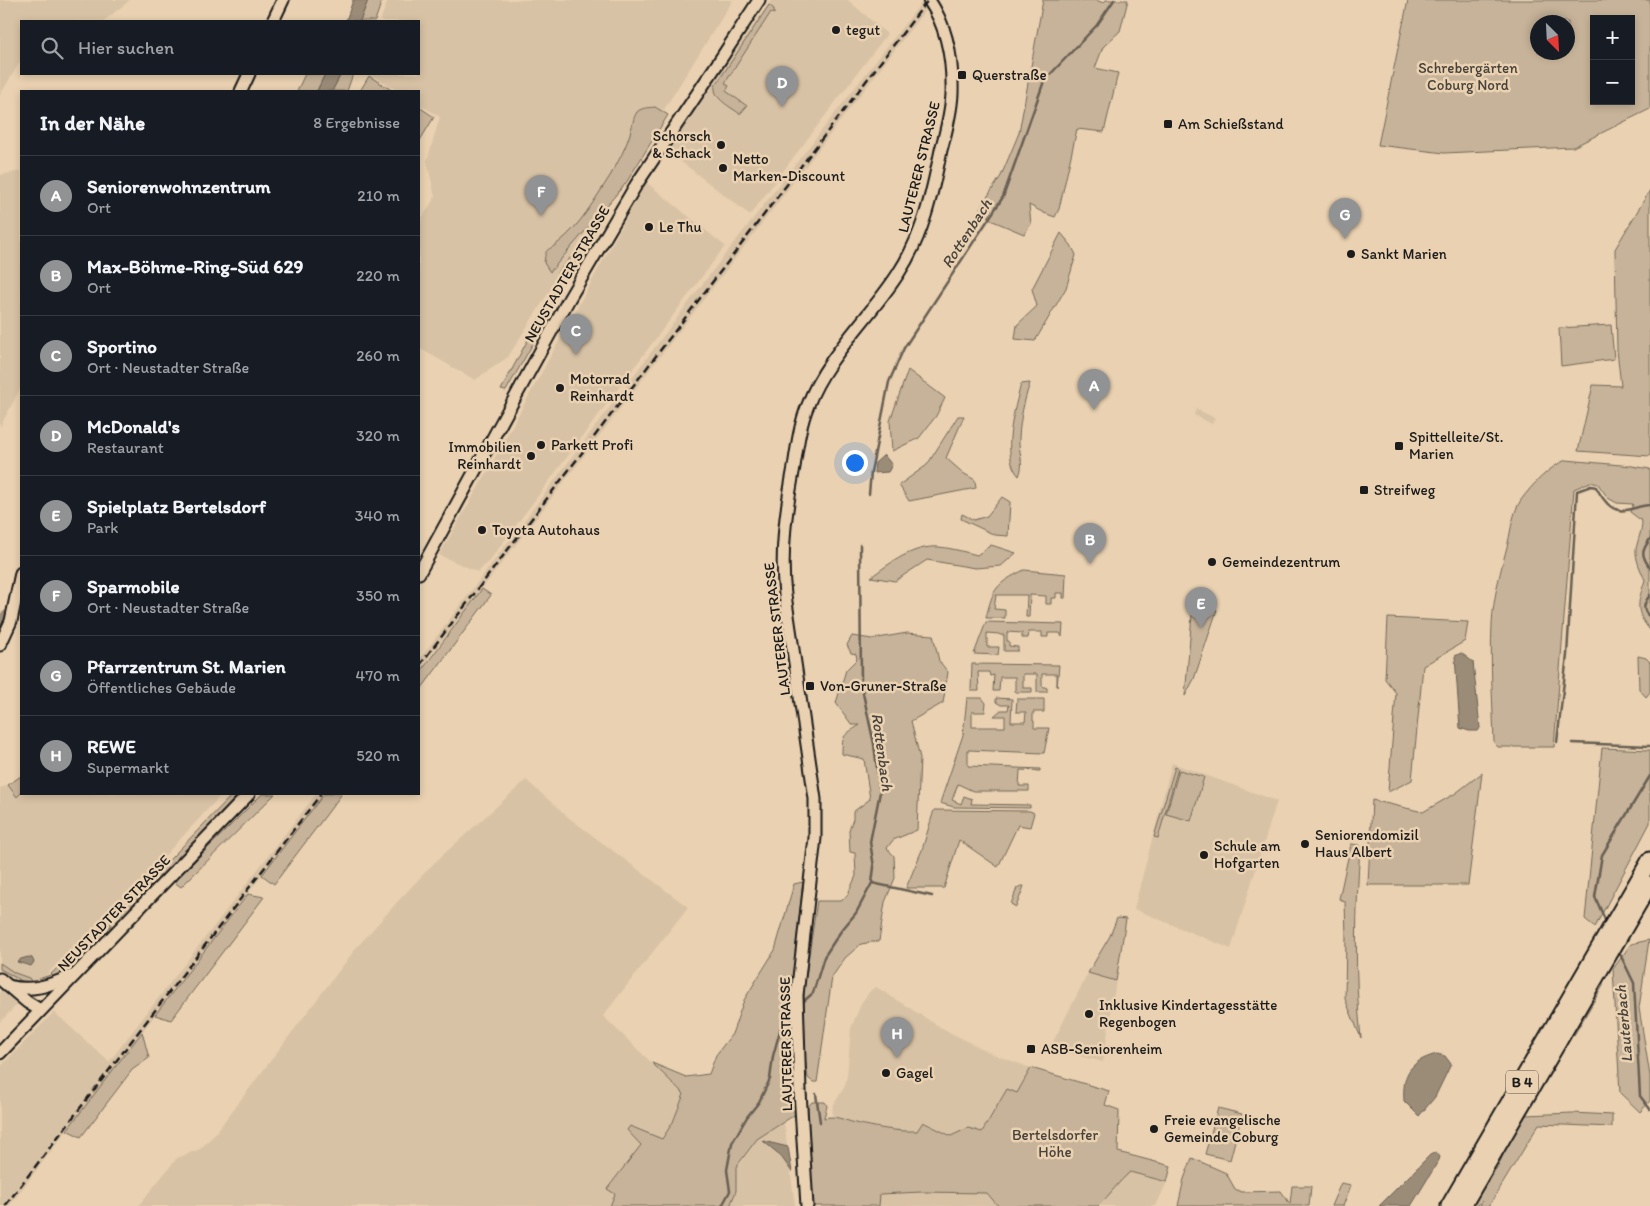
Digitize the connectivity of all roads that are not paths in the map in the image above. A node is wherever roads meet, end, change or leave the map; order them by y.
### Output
1 (283, 0) edge
2 (758, 0) edge
3 (929, 0) edge
4 (273, 20) edge
5 (249, 75) edge
6 (241, 90) edge
7 (420, 571) edge
8 (20, 578) edge
9 (2, 640) edge
10 (248, 795) edge
11 (1650, 860) edge
12 (1650, 884) edge
13 (1624, 917) junction
14 (1597, 963) junction
15 (77, 973) junction
16 (4, 982) edge
17 (40, 1010) junction
18 (0, 1053) edge
19 (807, 1206) edge
20 (1449, 1206) edge
21 (1463, 1206) edge

1 - 4 street
2 - 7 street, NEUSTADTER STRASSE
3 - 19 street, LAUTERER STRASSE
5 - 6 street
8 - 9 street
10 - 15 street, NEUSTADTER STRASSE
11 - 13 highway, B 4
12 - 13 highway, B 4
13 - 14 highway, B 4
14 - 20 highway, B 4
14 - 21 highway, B 4
15 - 16 street
15 - 17 street, NEUSTADTER STRASSE
16 - 17 street
17 - 18 street, NEUSTADTER STRASSE

